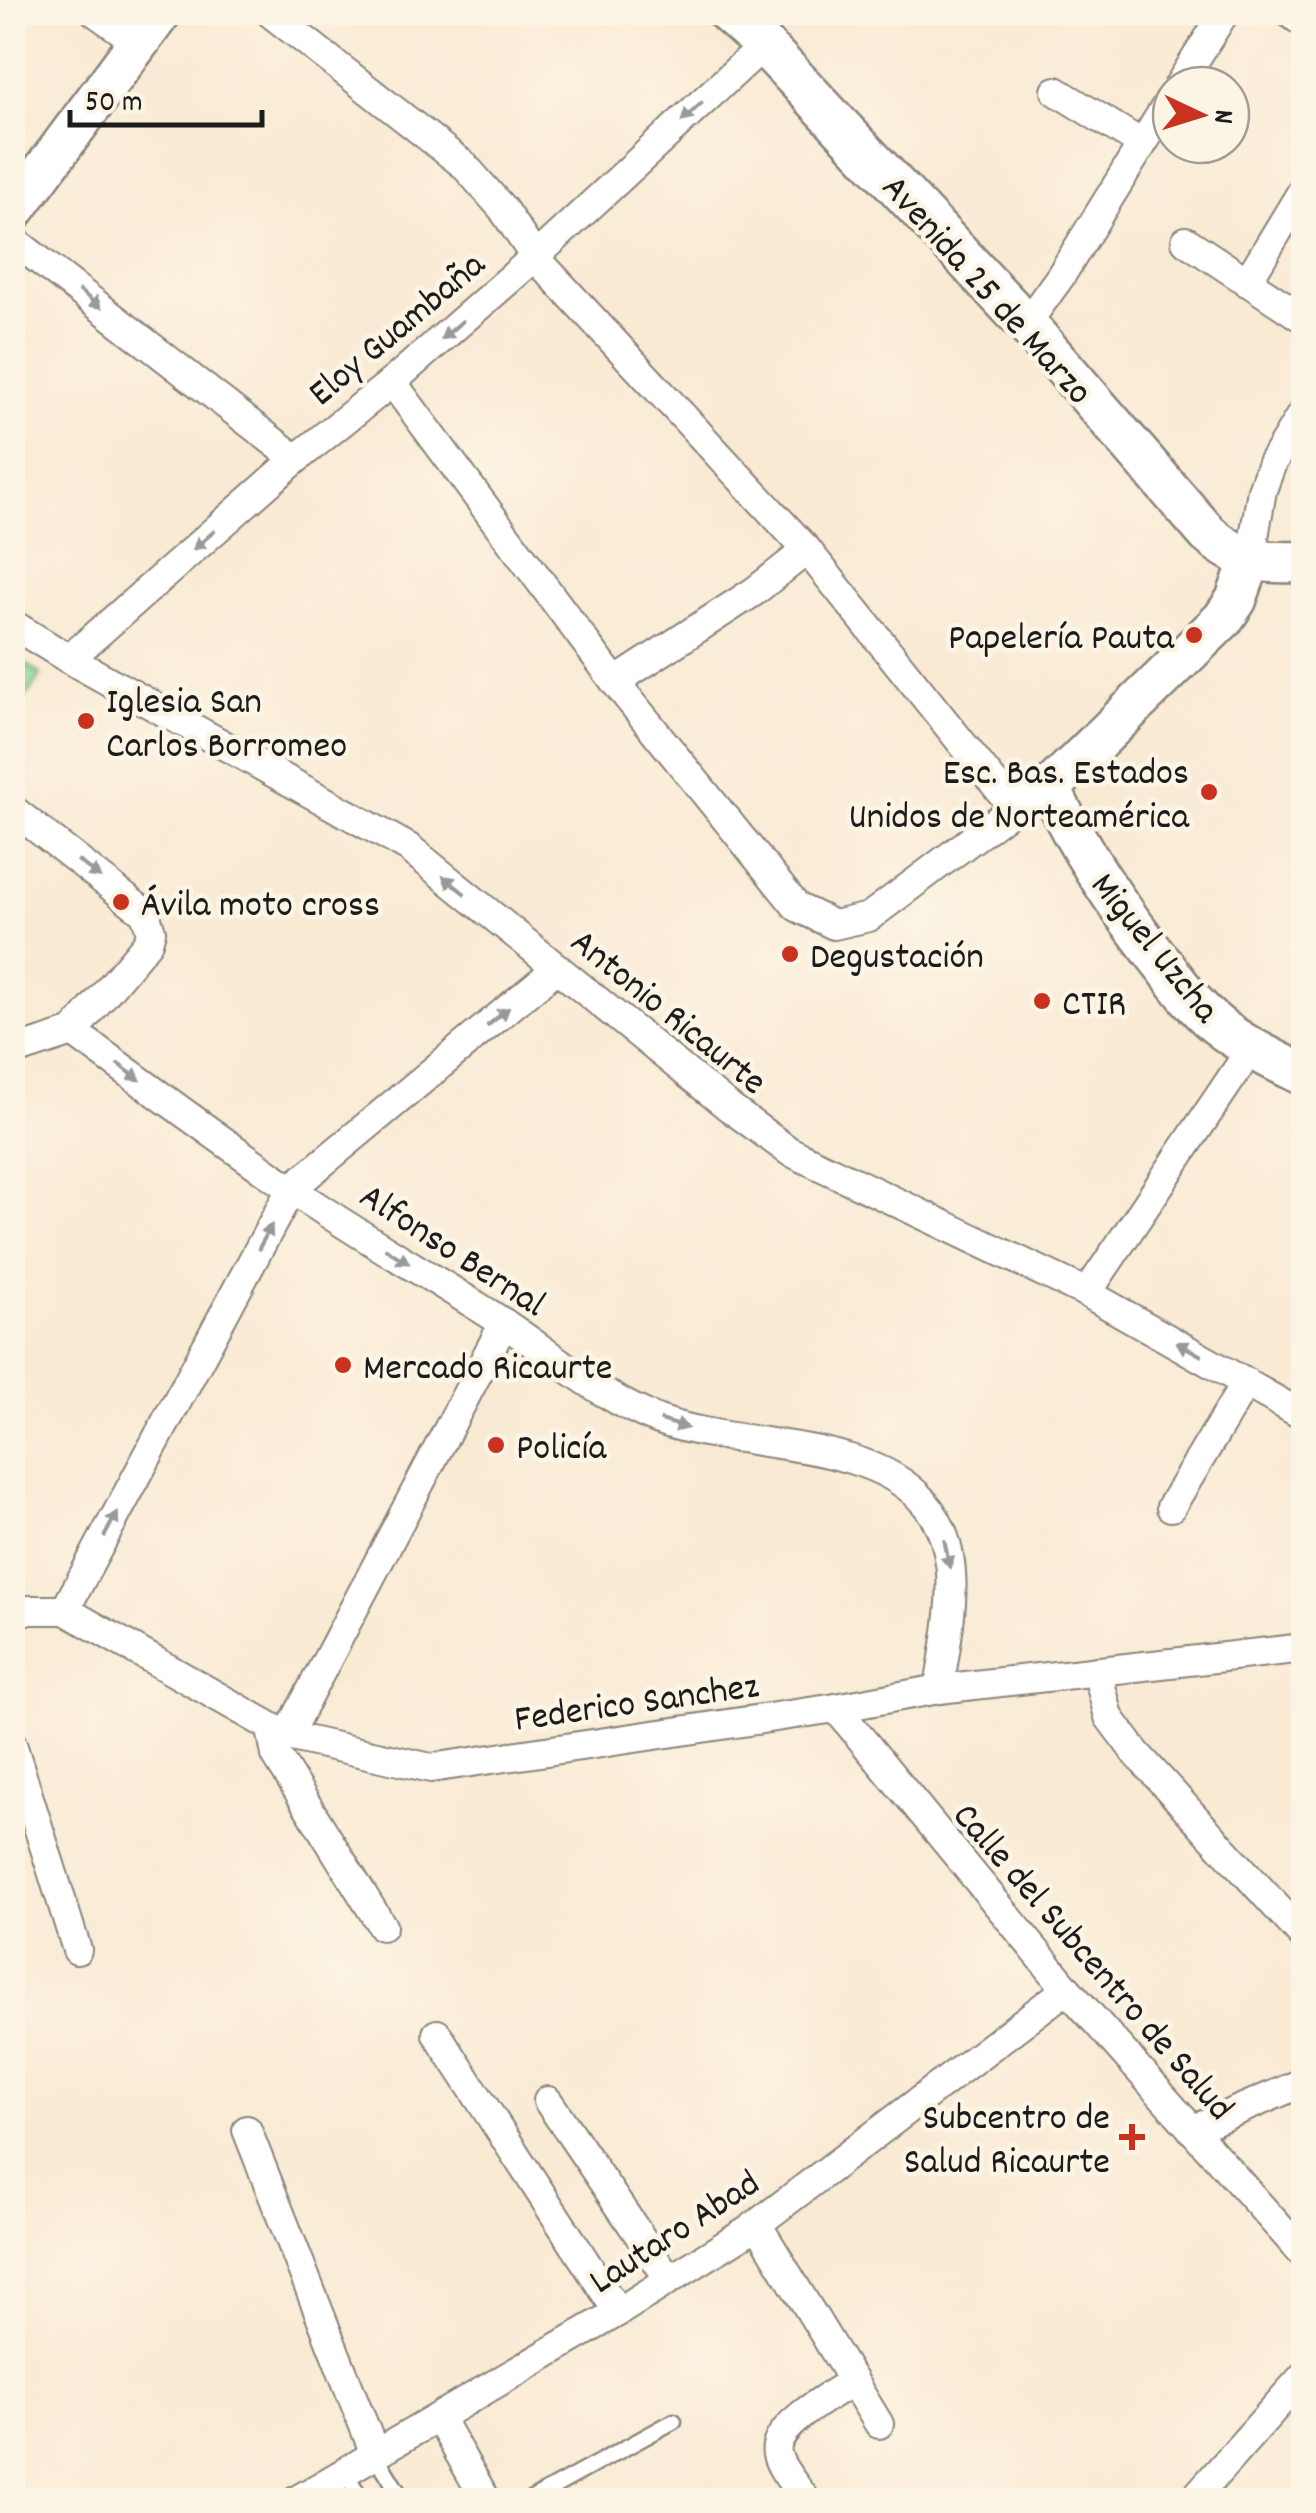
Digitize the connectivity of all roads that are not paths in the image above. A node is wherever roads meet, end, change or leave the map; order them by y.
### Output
1 (95, 12) edge
2 (270, 12) edge
3 (727, 12) edge
4 (1225, 12) edge
5 (1288, 12) edge
6 (1304, 23) edge
7 (150, 28) edge
8 (764, 46) junction
9 (1192, 65) edge
10 (1056, 91) dead end
11 (1151, 130) edge
12 (1142, 144) junction
13 (1304, 188) edge
14 (12, 213) edge
15 (12, 239) edge
16 (1186, 241) dead end
17 (536, 257) junction
18 (1248, 282) junction
19 (1304, 319) edge
20 (1026, 324) junction
21 (392, 382) junction
22 (1304, 410) edge
23 (296, 459) junction
24 (806, 550) junction
25 (1250, 562) junction
26 (1304, 562) edge
27 (12, 624) edge
28 (68, 659) junction
29 (615, 682) junction
30 (1050, 788) junction
31 (1014, 808) junction
32 (12, 809) edge
33 (557, 968) junction
34 (73, 1032) junction
35 (1251, 1049) junction
36 (12, 1052) edge
37 (1304, 1074) edge
38 (291, 1189) junction
39 (1087, 1293) junction
40 (504, 1323) junction
41 (1246, 1382) junction
42 (1304, 1416) edge
43 (1171, 1506) dead end
44 (12, 1610) edge
45 (65, 1610) junction
46 (1304, 1648) edge
47 (1097, 1671) junction
48 (939, 1688) junction
49 (836, 1708) junction
50 (279, 1732) junction
51 (12, 1744) edge
52 (382, 1926) dead end
53 (1304, 1937) edge
54 (77, 1950) dead end
55 (1067, 1989) junction
56 (437, 2034) dead end
57 (1304, 2082) edge
58 (548, 2100) dead end
59 (247, 2130) dead end
60 (1192, 2130) junction
61 (757, 2224) junction
62 (1304, 2254) edge
63 (670, 2280) junction
64 (618, 2312) junction
65 (1304, 2375) edge
66 (853, 2381) junction
67 (439, 2418) junction
68 (674, 2421) dead end
69 (880, 2424) dead end
70 (375, 2454) junction
71 (346, 2472) junction
72 (297, 2500) edge
73 (362, 2500) edge
74 (403, 2500) edge
75 (486, 2500) edge
76 (530, 2500) edge
77 (806, 2500) edge
78 (1193, 2500) edge

1 - 7 street
2 - 17 street
3 - 8 main road, Avenida 25 de Marzo
4 - 9 street
5 - 6 street
7 - 14 main road
8 -> 17 street, Eloy Guambaña
8 - 20 main road, Avenida 25 de Marzo
10 - 12 street
11 - 12 street
12 - 20 street
13 - 18 street
15 -> 23 street
16 - 18 street
17 -> 21 street, Eloy Guambaña
17 - 24 street
18 - 19 street
20 - 25 main road, Avenida 25 de Marzo
21 - 23 street, Eloy Guambaña
21 - 29 street
22 - 25 street
23 -> 28 street, Eloy Guambaña
24 - 29 street
24 - 31 street
25 - 26 main road
25 - 30 main road
27 - 28 street, Antonio Ricaurte
33 -> 28 street, Antonio Ricaurte
29 - 31 street
30 - 31 street
30 - 35 main road, Miguel Uzcha
32 -> 34 street
38 -> 33 street
33 - 39 street, Antonio Ricaurte
34 - 36 street
34 -> 38 street, Alfonso Bernal
35 - 37 main road, Miguel Uzcha
35 - 39 street
38 -> 40 street, Alfonso Bernal
45 -> 38 street
41 -> 39 street, Antonio Ricaurte
40 -> 48 street, Alfonso Bernal
40 - 50 street
41 - 42 street, Antonio Ricaurte
41 - 43 street
44 - 45 street
45 - 50 street, Federico Sanchez
46 - 47 street, Federico Sanchez
47 - 48 street, Federico Sanchez
47 - 53 street
48 - 49 street, Federico Sanchez
49 - 50 street, Federico Sanchez
49 - 55 street, Calle del Subcentro de Salud
50 - 52 street
51 - 54 street
55 - 60 street, Calle del Subcentro de Salud
55 - 61 street, Lautaro Abad
56 - 64 street
57 - 60 street
58 - 63 street
59 - 70 street
60 - 62 street, Calle del Subcentro de Salud
61 - 63 street, Lautaro Abad
61 - 66 street
63 - 64 street, Lautaro Abad
64 - 67 street, Lautaro Abad
65 - 78 street
66 - 69 street
66 - 77 street
67 - 70 street, Lautaro Abad
67 - 75 street
68 - 76 lane
70 - 71 street, Lautaro Abad
70 - 74 lane
71 - 72 street, Lautaro Abad
71 - 73 lane

